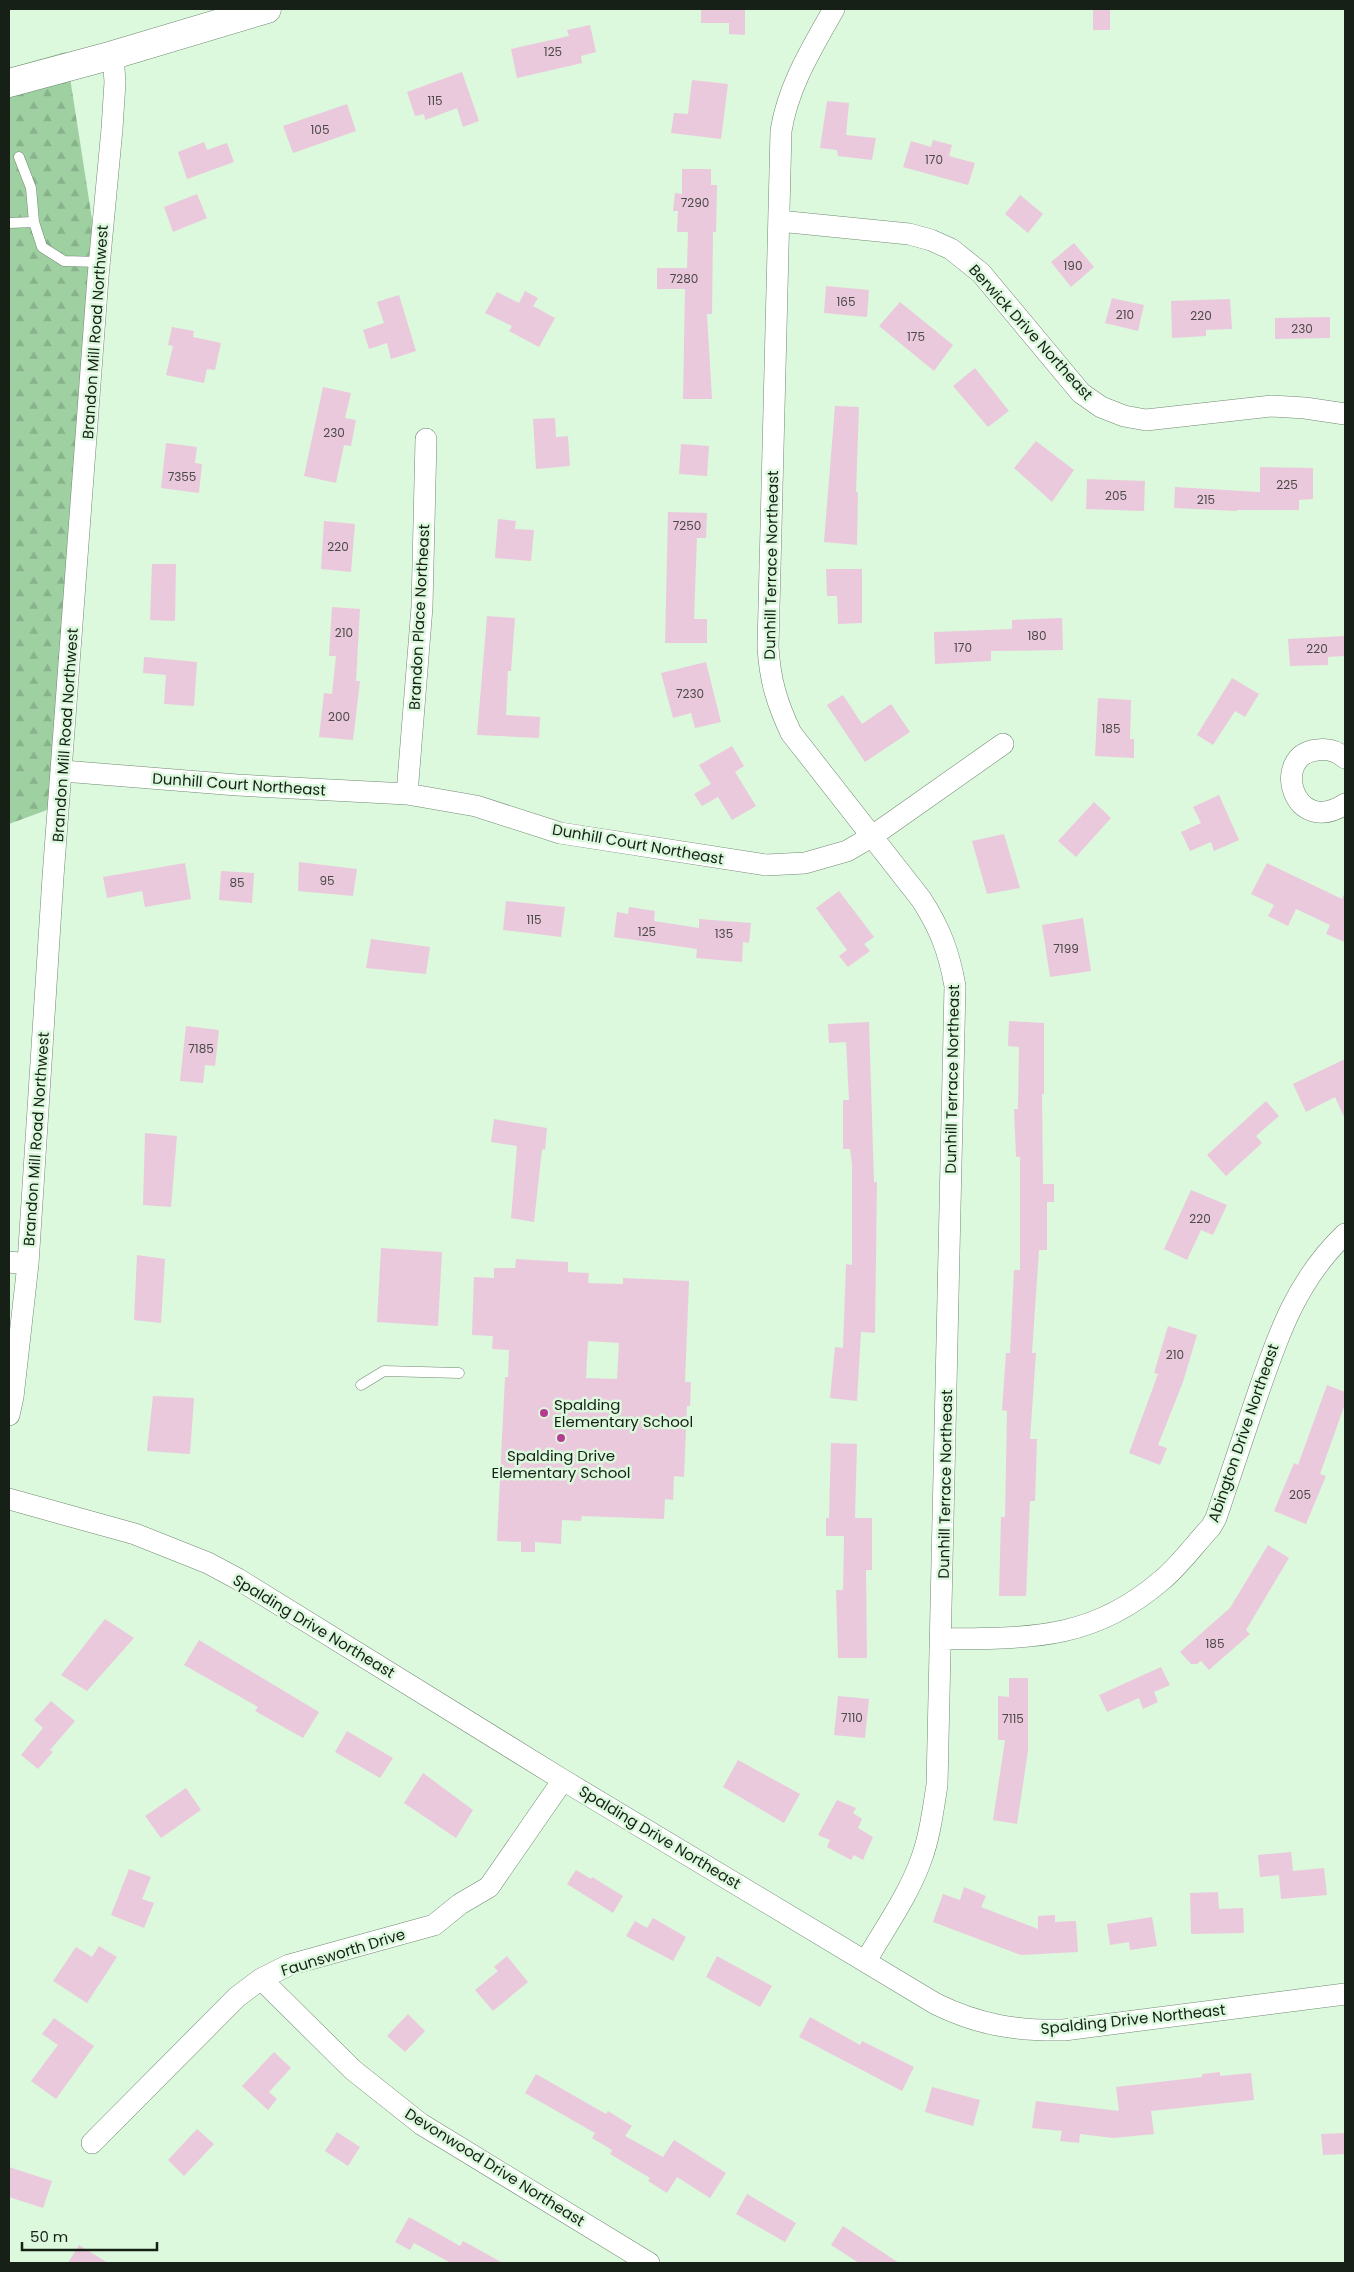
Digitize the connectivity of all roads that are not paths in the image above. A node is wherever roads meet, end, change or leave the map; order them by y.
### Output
1 (267, 9) edge
2 (834, 9) edge
3 (113, 56) junction
4 (14, 82) edge
5 (19, 157) dead end
6 (779, 221) junction
7 (34, 222) junction
8 (9, 223) edge
9 (100, 262) junction
10 (1345, 414) edge
11 (426, 439) dead end
12 (1003, 744) dead end
13 (1345, 758) edge
14 (63, 771) junction
15 (408, 794) junction
16 (1342, 810) edge
17 (871, 837) junction
18 (1345, 1234) edge
19 (18, 1263) edge
20 (459, 1374) dead end
21 (361, 1385) dead end
22 (9, 1415) edge
23 (9, 1499) edge
24 (941, 1639) junction
25 (563, 1780) junction
26 (866, 1961) junction
27 (260, 1979) junction
28 (1345, 1994) edge
29 (92, 2143) dead end
30 (649, 2263) edge

1 - 3 street
2 - 6 street, Dunhill Terrace Northeast
3 - 4 street
3 - 9 street, Brandon Mill Road Northwest
5 - 7 lane
6 - 10 street, Berwick Drive Northeast
6 - 17 street, Dunhill Terrace Northeast
7 - 8 lane
7 - 9 lane
9 - 14 street, Brandon Mill Road Northwest
11 - 15 street, Brandon Place Northeast
12 - 17 street, Dunhill Court Northeast
13 - 16 street
14 - 15 street, Dunhill Court Northeast
14 - 19 street, Brandon Mill Road Northwest
15 - 17 street, Dunhill Court Northeast
17 - 24 street, Dunhill Terrace Northeast
18 - 24 street, Abington Drive Northeast
19 - 22 street, Brandon Mill Road Northwest
20 - 21 lane
23 - 25 street, Spalding Drive Northeast
24 - 26 street, Dunhill Terrace Northeast
25 - 26 street, Spalding Drive Northeast
25 - 27 street, Faunsworth Drive
26 - 28 street, Spalding Drive Northeast
27 - 29 street, Faunsworth Drive
27 - 30 street, Devonwood Drive Northeast

